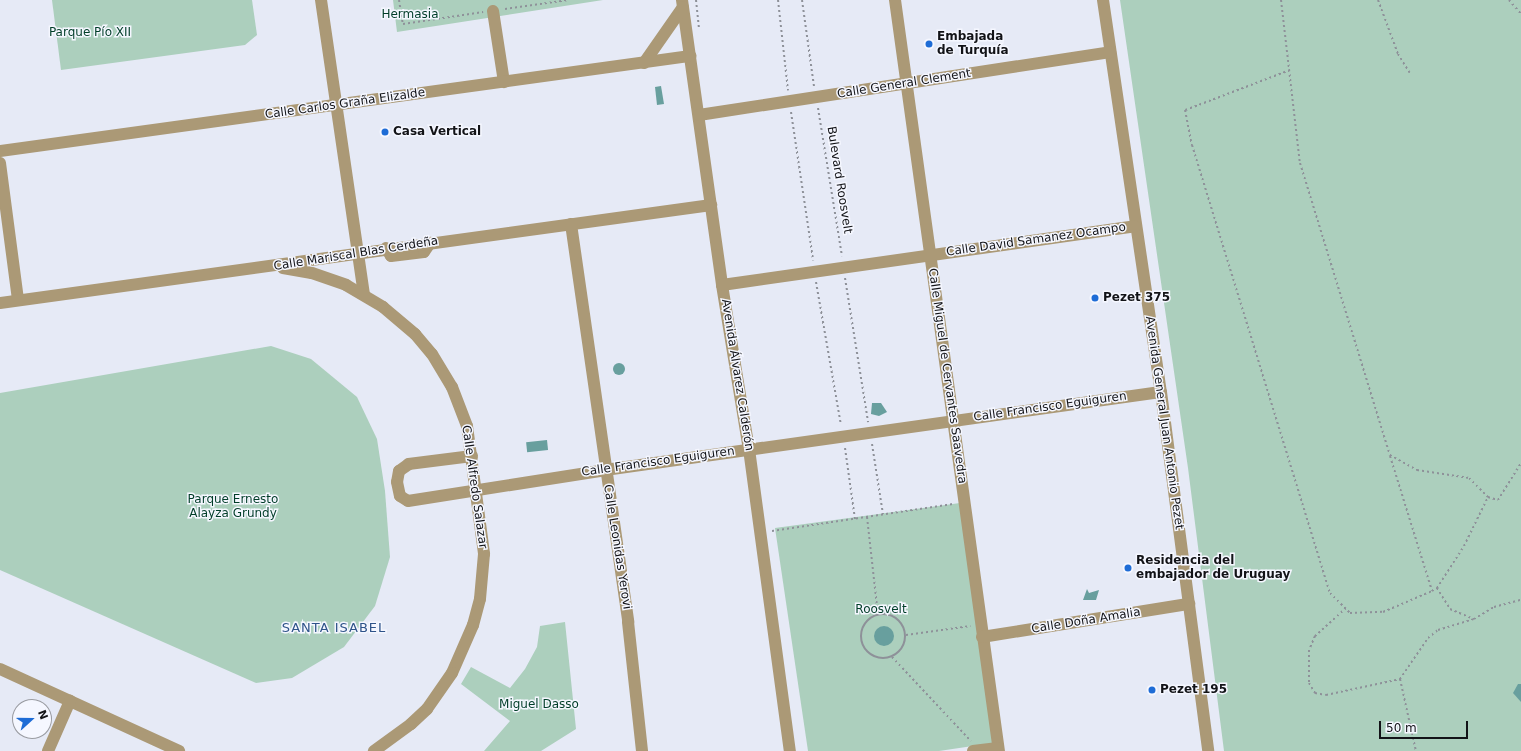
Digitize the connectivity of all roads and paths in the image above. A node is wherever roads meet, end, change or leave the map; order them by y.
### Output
1 (321, 0) edge
2 (399, 0) edge
3 (568, 0) edge
4 (778, 0) edge
5 (802, 0) edge
6 (895, 0) edge
7 (1103, 0) edge
8 (1280, 0) edge
9 (1378, 0) edge
10 (1509, 0) edge
11 (682, 3) edge
12 (493, 11) junction
13 (1521, 14) edge
14 (1110, 52) junction
15 (690, 56) junction
16 (644, 63) junction
17 (1290, 70) junction
18 (1410, 73) dead end
19 (504, 82) junction
20 (907, 83) junction
21 (815, 89) dead end
22 (789, 93) dead end
23 (817, 104) dead end
24 (337, 105) junction
25 (791, 108) dead end
26 (699, 115) junction
27 (0, 151) edge
28 (0, 163) edge
29 (711, 205) junction
30 (571, 224) junction
31 (1135, 226) junction
32 (359, 252) junction
33 (930, 255) junction
34 (842, 259) dead end
35 (814, 263) dead end
36 (274, 267) junction
37 (845, 273) dead end
38 (815, 277) dead end
39 (722, 285) junction
40 (364, 294) junction
41 (18, 300) junction
42 (0, 303) edge
43 (1161, 392) junction
44 (955, 420) junction
45 (868, 423) dead end
46 (842, 427) dead end
47 (871, 439) dead end
48 (844, 443) dead end
49 (749, 449) junction
50 (1390, 455) junction
51 (472, 456) junction
52 (1521, 463) edge
53 (605, 470) junction
54 (477, 491) junction
55 (1488, 497) junction
56 (959, 503) dead end
57 (883, 514) junction
58 (867, 517) junction
59 (855, 518) junction
60 (760, 532) junction
61 (1437, 588) junction
62 (1432, 591) junction
63 (1521, 600) edge
64 (1189, 604) junction
65 (1346, 608) junction
66 (878, 615) junction
67 (1474, 619) junction
68 (982, 631) junction
69 (906, 635) junction
70 (892, 657) junction
71 (0, 668) edge
72 (1400, 679) junction
73 (70, 701) junction
74 (973, 747) edge
75 (999, 749) edge
76 (48, 751) edge
77 (179, 751) edge
78 (374, 751) edge
79 (642, 751) edge
80 (790, 751) edge
81 (1208, 751) edge
82 (1416, 751) edge

1 - 24 street
2 - 12 path
3 - 12 path
4 - 22 path
5 - 21 path
6 - 20 street, Calle Miguel de Cervantes Saavedra
7 - 14 street, Avenida General Juan Antonio Pezet
8 - 17 path
9 - 18 path
10 - 13 path
11 - 15 street, Avenida Álvarez Calderón
11 - 16 street
12 - 19 street
14 - 20 street, Calle General Clement
14 - 31 street, Avenida General Juan Antonio Pezet
15 - 16 street, Calle Carlos Graña Elizalde
15 - 26 street, Avenida Álvarez Calderón
16 - 19 street, Calle Carlos Graña Elizalde
17 - 50 path
17 - 65 path
19 - 24 street, Calle Carlos Graña Elizalde
20 - 26 street, Calle General Clement
20 - 33 street, Calle Miguel de Cervantes Saavedra
23 - 34 path, Bulevard Roosvelt
24 - 27 street, Calle Carlos Graña Elizalde
24 - 32 street
25 - 35 path
26 - 29 street, Avenida Álvarez Calderón
28 - 41 street
29 - 30 street, Calle Mariscal Blas Cerdeña
29 - 39 street, Avenida Álvarez Calderón
30 - 32 street, Calle Mariscal Blas Cerdeña
30 - 53 street, Calle Leonidas Yerovi
31 - 33 street, Calle David Samanez Ocampo
31 - 43 street, Avenida General Juan Antonio Pezet
32 - 36 street, Calle Mariscal Blas Cerdeña
32 - 40 street
33 - 39 street, Calle David Samanez Ocampo
33 - 44 street, Calle Miguel de Cervantes Saavedra
36 - 40 street, Calle Alfredo Salazar
36 - 41 street, Calle Mariscal Blas Cerdeña
37 - 45 path
38 - 46 path
39 - 49 street, Avenida Álvarez Calderón
40 - 51 street, Calle Alfredo Salazar
41 - 42 street, Calle Mariscal Blas Cerdeña
43 - 44 street, Calle Francisco Eguiguren
43 - 64 street, Avenida General Juan Antonio Pezet
44 - 49 street, Calle Francisco Eguiguren
44 - 68 street, Calle Miguel de Cervantes Saavedra
47 - 57 path
48 - 59 path
49 - 53 street, Calle Francisco Eguiguren
49 - 60 street, Avenida Álvarez Calderón
50 - 55 path
50 - 62 path
51 - 54 street, Calle Alfredo Salazar
51 - 54 street, Calle Francisco Eguiguren
52 - 55 path
53 - 54 street, Calle Francisco Eguiguren
53 - 79 street, Calle Leonidas Yerovi
54 - 78 street, Calle Alfredo Salazar
55 - 61 path
56 - 57 path
57 - 58 path
58 - 59 path
58 - 66 path
59 - 60 path
60 - 80 street, Avenida Álvarez Calderón
61 - 62 path
61 - 67 path
62 - 65 path
63 - 67 path
64 - 68 street, Calle Doña Amalia
64 - 81 street, Avenida General Juan Antonio Pezet
65 - 72 path
66 - 69 path
66 - 70 path
67 - 72 path
68 - 69 path
68 - 75 street, Calle Miguel de Cervantes Saavedra
69 - 70 path
70 - 74 path
71 - 73 street
72 - 82 path
73 - 76 street
73 - 77 street
74 - 75 street

